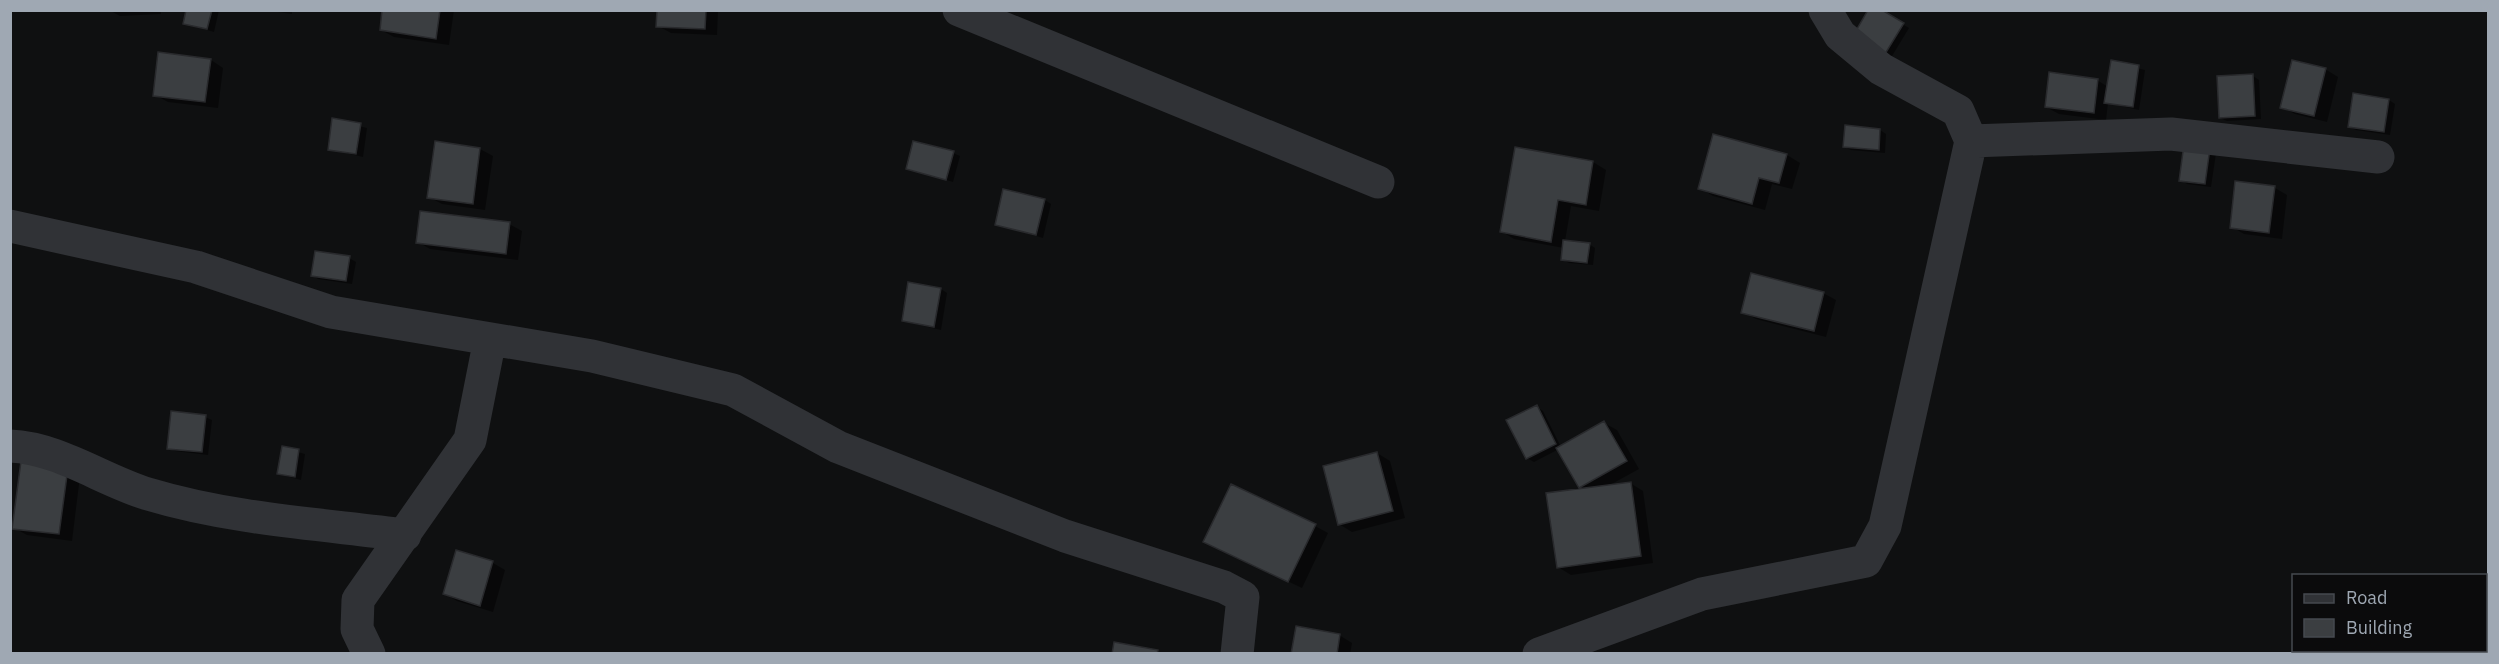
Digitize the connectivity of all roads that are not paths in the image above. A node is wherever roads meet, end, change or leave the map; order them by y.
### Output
1 (960, 10) edge
2 (1825, 10) edge
3 (1005, 19) edge
4 (1971, 141) junction
5 (2378, 157) dead end
6 (1378, 182) dead end
7 (10, 226) edge
8 (490, 339) junction
9 (10, 446) edge
10 (405, 534) junction
11 (369, 654) edge
12 (1237, 654) edge
13 (1539, 654) edge

1 - 3 street
2 - 4 street
3 - 6 street
4 - 5 street
4 - 13 street
7 - 8 street
8 - 10 street
8 - 12 street
9 - 10 street
10 - 11 street

